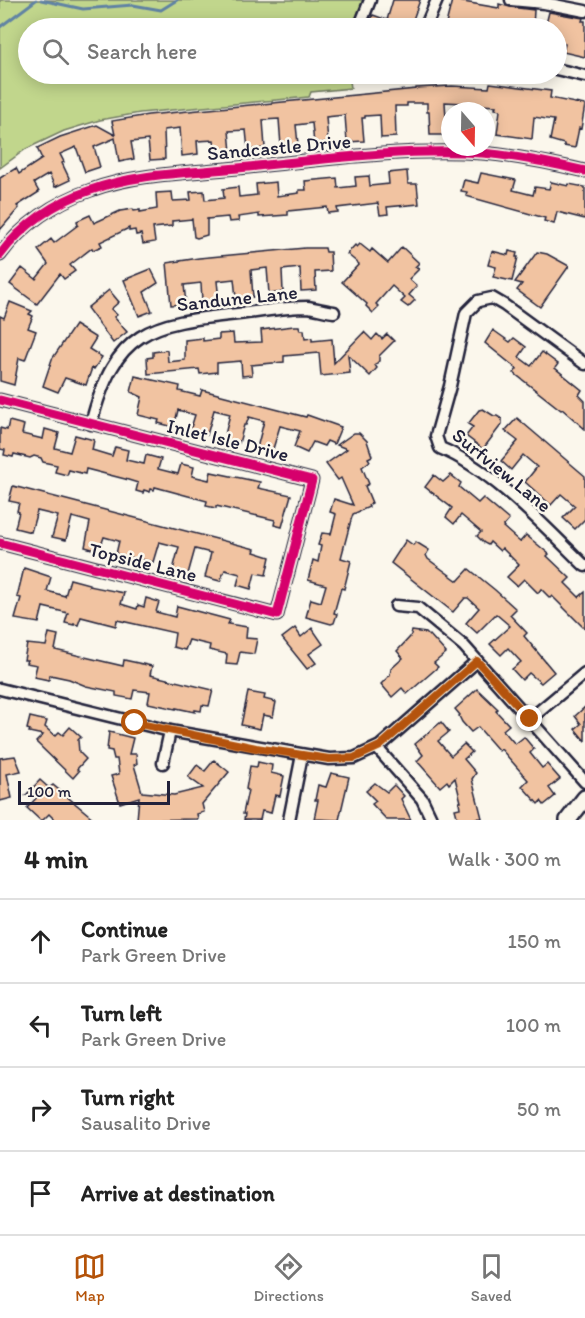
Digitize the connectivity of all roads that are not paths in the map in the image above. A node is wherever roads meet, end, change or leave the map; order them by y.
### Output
1 (370, 0) edge
2 (437, 0) edge
3 (511, 0) edge
4 (585, 11) edge
5 (363, 18) edge
6 (429, 18) edge
7 (567, 72) edge
8 (585, 76) edge
9 (585, 171) edge
10 (0, 255) edge
11 (334, 312) dead end
12 (585, 364) edge
13 (0, 400) edge
14 (91, 423) junction
15 (0, 543) edge
16 (585, 566) edge
17 (396, 606) dead end
18 (277, 615) joint
19 (477, 661) junction
20 (585, 673) edge
21 (0, 689) edge
22 (530, 719) junction
23 (170, 731) junction
24 (377, 748) junction
25 (302, 755) junction
26 (163, 763) dead end
27 (585, 782) edge
28 (585, 798) edge
29 (289, 820) edge
30 (432, 820) edge
31 (568, 820) edge

1 - 5 street
2 - 6 street
3 - 4 street
7 - 8 street
9 - 10 street, Sandcastle Drive
11 - 14 street, Sandune Lane
12 - 16 street, Surfview Lane
13 - 14 street, Inlet Isle Drive
14 - 18 street, Inlet Isle Drive
15 - 18 street, Topside Lane
17 - 19 street
19 - 22 street
19 - 24 street
20 - 22 street
21 - 23 street
22 - 27 street
23 - 25 street
23 - 26 street
24 - 25 street
24 - 30 street
25 - 29 street
28 - 31 street

